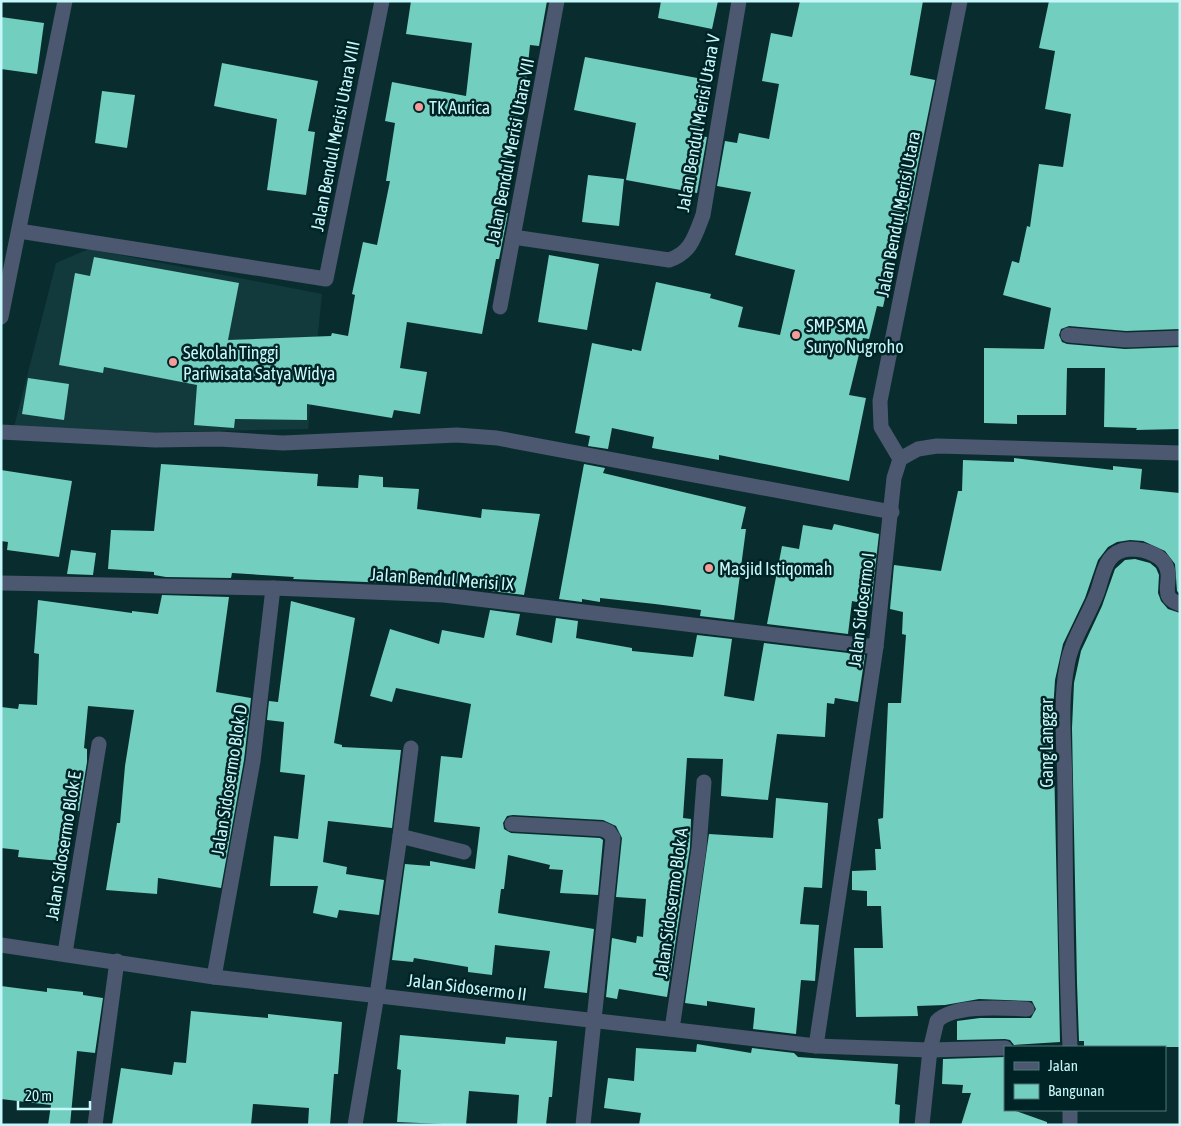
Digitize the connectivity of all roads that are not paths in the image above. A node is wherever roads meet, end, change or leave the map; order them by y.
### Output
1 (64, 1) edge
2 (382, 1) edge
3 (557, 1) edge
4 (738, 1) edge
5 (960, 1) edge
6 (19, 232) junction
7 (514, 237) junction
8 (500, 307) dead end
9 (1, 317) edge
10 (1068, 335) dead end
11 (1180, 338) edge
12 (1, 432) edge
13 (1180, 453) edge
14 (900, 459) junction
15 (892, 512) junction
16 (1, 583) edge
17 (273, 588) junction
18 (1180, 604) edge
19 (876, 646) junction
20 (99, 744) dead end
21 (411, 748) dead end
22 (704, 782) dead end
23 (512, 824) dead end
24 (400, 836) junction
25 (464, 852) dead end
26 (1, 945) edge
27 (65, 953) junction
28 (117, 961) junction
29 (214, 977) junction
30 (377, 995) junction
31 (1027, 1009) dead end
32 (594, 1021) junction
33 (672, 1029) junction
34 (816, 1046) junction
35 (1070, 1046) edge
36 (1004, 1048) edge
37 (930, 1050) junction
38 (1070, 1111) edge
39 (95, 1125) edge
40 (355, 1125) edge
41 (583, 1125) edge
42 (922, 1125) edge
43 (1070, 1125) edge

1 - 6 street
2 - 6 street, Jalan Bendul Merisi Utara VIII
3 - 7 street, Jalan Bendul Merisi Utara VII
4 - 7 street, Jalan Bendul Merisi Utara V
5 - 14 street, Jalan Bendul Merisi Utara
6 - 9 street
7 - 8 street, Jalan Bendul Merisi Utara VII
10 - 11 street
12 - 15 street
13 - 14 street
14 - 15 street, Jalan Sidosermo I
15 - 19 street, Jalan Sidosermo I
16 - 17 street, Jalan Bendul Merisi IX
17 - 19 street, Jalan Bendul Merisi IX
17 - 29 street, Jalan Sidosermo Blok D
18 - 35 street, Gang Langgar
19 - 34 street, Jalan Sidosermo I
20 - 27 street, Jalan Sidosermo Blok E
21 - 24 street
22 - 33 street, Jalan Sidosermo Blok A
23 - 32 street
24 - 25 street
24 - 30 street
26 - 27 street, Jalan Sidosermo II
27 - 28 street, Jalan Sidosermo II
28 - 29 street, Jalan Sidosermo II
28 - 39 street
29 - 30 street, Jalan Sidosermo II
30 - 32 street, Jalan Sidosermo II
30 - 40 street
31 - 37 street
32 - 33 street, Jalan Sidosermo II
32 - 41 street
33 - 34 street, Jalan Sidosermo II
34 - 37 street, Jalan Sidosermo II
36 - 37 street, Jalan Sidosermo II
37 - 42 street
38 - 43 street

